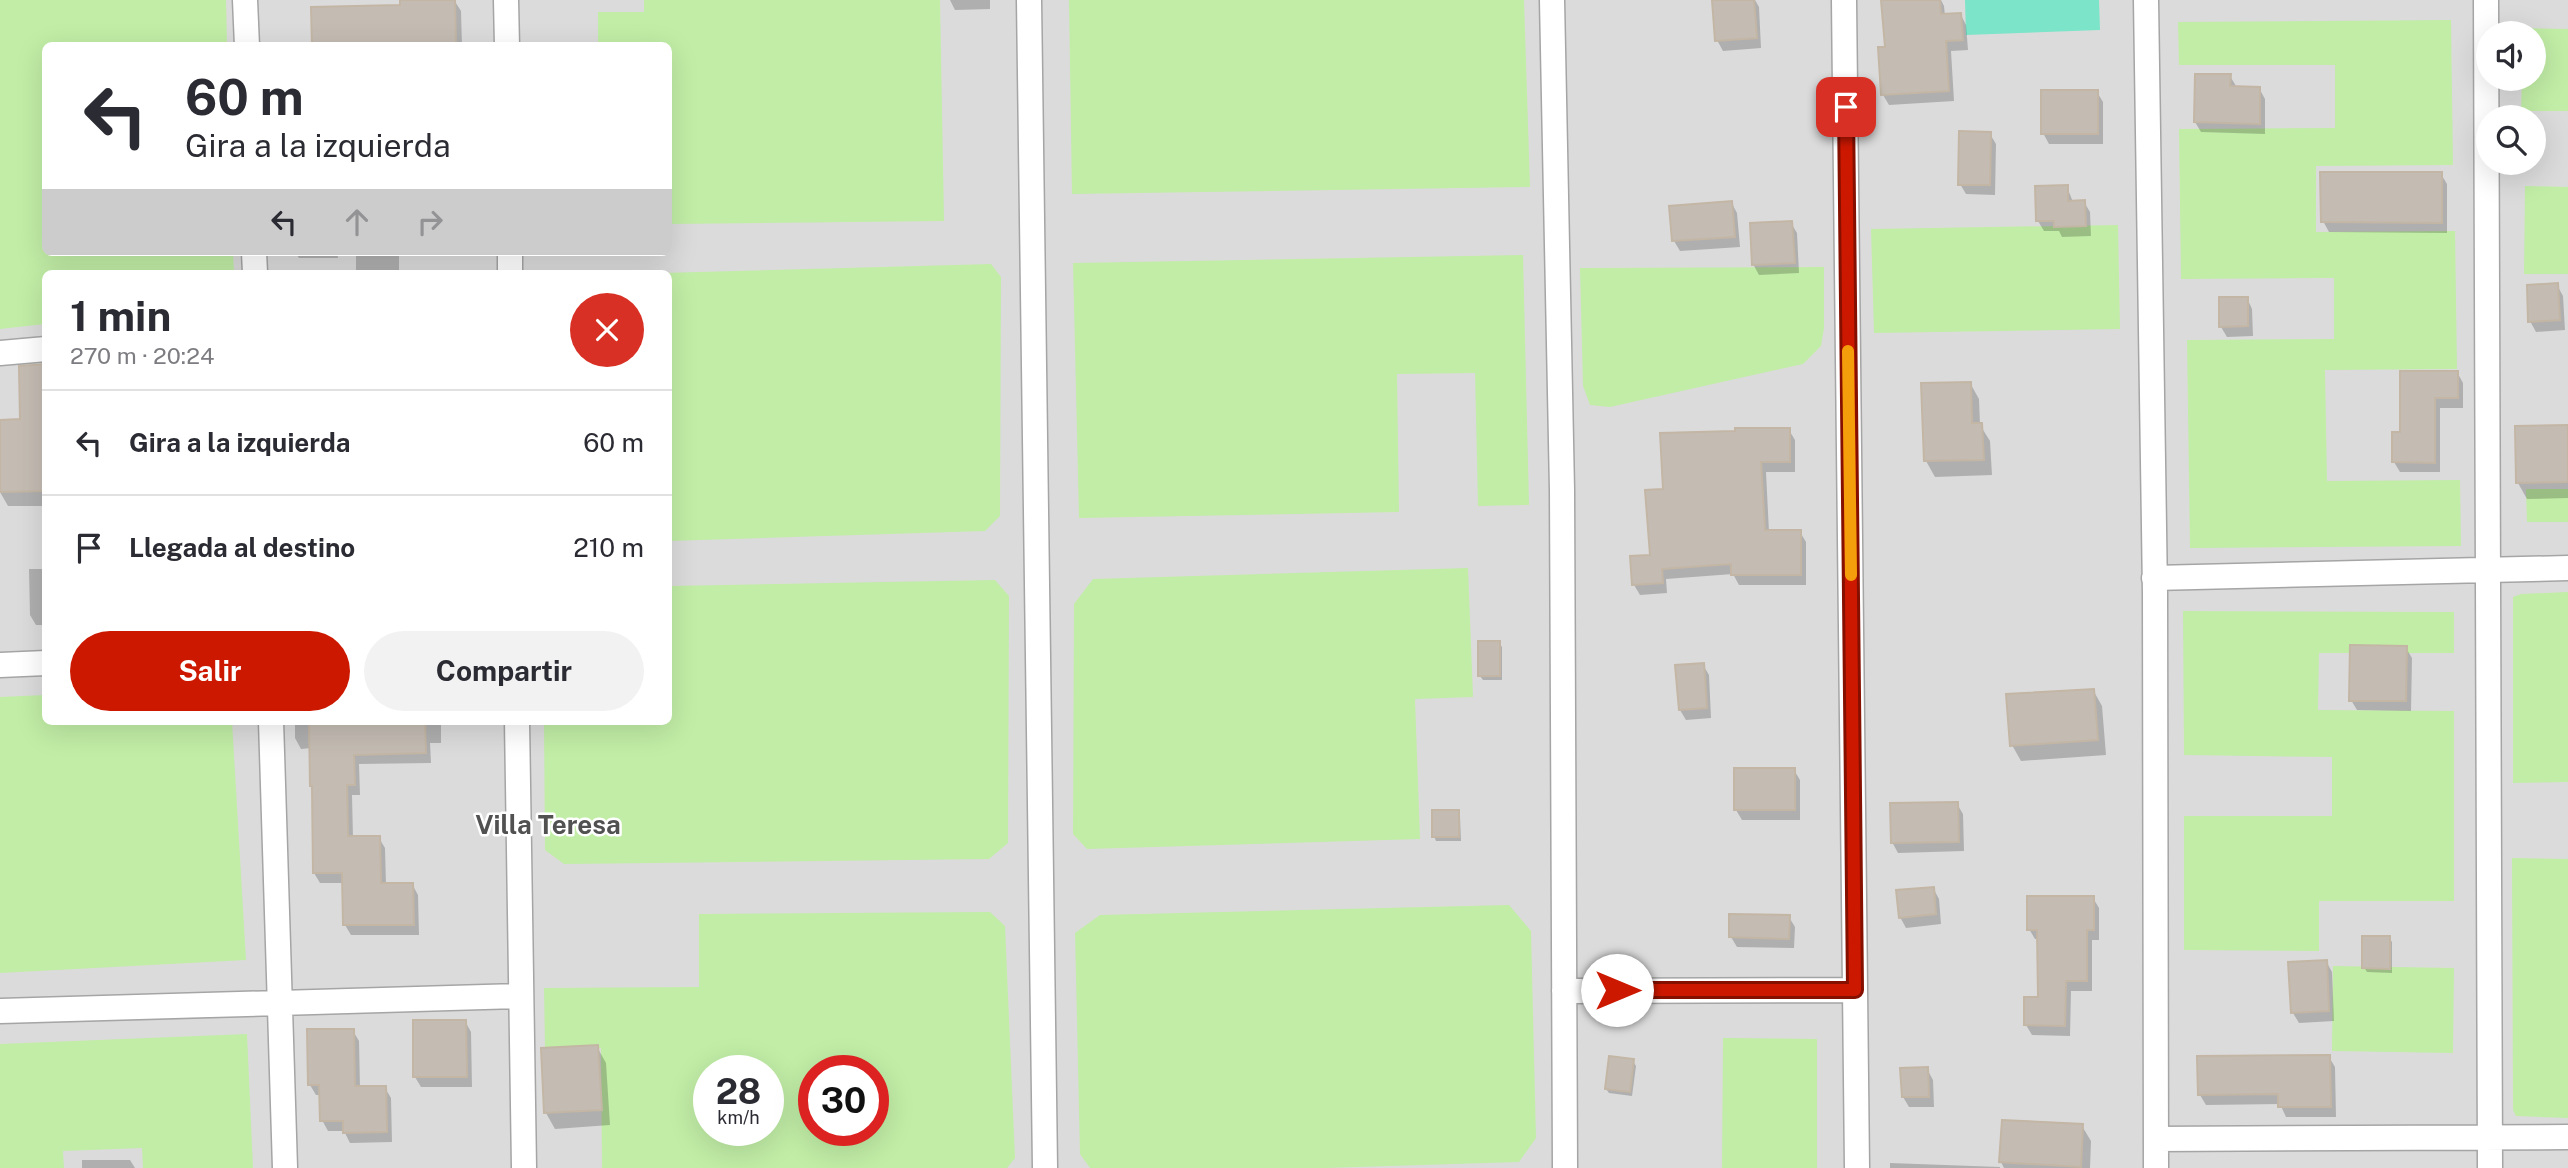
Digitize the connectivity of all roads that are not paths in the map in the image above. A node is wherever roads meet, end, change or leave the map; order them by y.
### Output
1 (245, 0) edge
2 (506, 0) edge
3 (1028, 0) edge
4 (1552, 0) edge
5 (1844, 0) edge
6 (2146, 0) edge
7 (2486, 0) edge
8 (247, 42) edge
9 (506, 42) edge
10 (42, 349) edge
11 (0, 353) edge
12 (2568, 568) edge
13 (2488, 571) junction
14 (2154, 578) junction
15 (42, 663) edge
16 (0, 665) edge
17 (271, 725) edge
18 (517, 725) edge
19 (1564, 990) junction
20 (1855, 990) junction
21 (521, 996) junction
22 (281, 1003) junction
23 (0, 1011) edge
24 (2568, 1137) edge
25 (2490, 1138) junction
26 (2156, 1139) junction
27 (285, 1168) edge
28 (524, 1168) edge
29 (1045, 1168) edge
30 (1565, 1168) edge
31 (1857, 1168) edge
32 (2156, 1168) edge
33 (2490, 1168) edge

1 - 8 street
2 - 9 street
3 - 29 street
4 - 19 street
5 - 20 street
6 - 14 street
7 - 13 street
10 - 11 street
12 - 13 street
13 - 14 street
13 - 25 street
14 - 26 street
15 - 16 street
17 - 22 street
18 - 21 street
19 - 20 street
19 - 30 street
20 - 31 street
21 - 22 street
21 - 28 street
22 - 23 street
22 - 27 street
24 - 25 street
25 - 26 street
25 - 33 street
26 - 32 street

